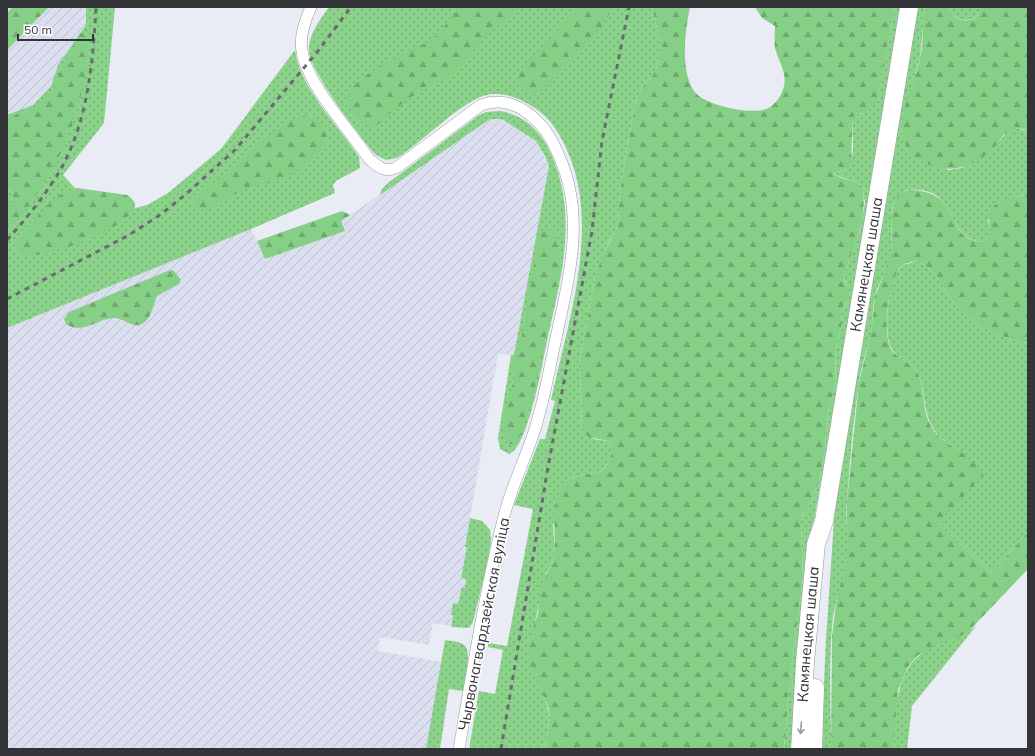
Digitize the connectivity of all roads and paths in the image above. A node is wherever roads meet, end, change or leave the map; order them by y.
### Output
1 (311, 7) edge
2 (909, 7) edge
3 (824, 521) junction
4 (459, 749) edge
5 (800, 749) edge
6 (813, 749) edge

1 - 4 street, Чырвонагвардзейская вуліца
2 - 3 main road, Камянецкая шаша
3 -> 5 main road, Камянецкая шаша
3 - 6 main road, Камянецкая шаша

